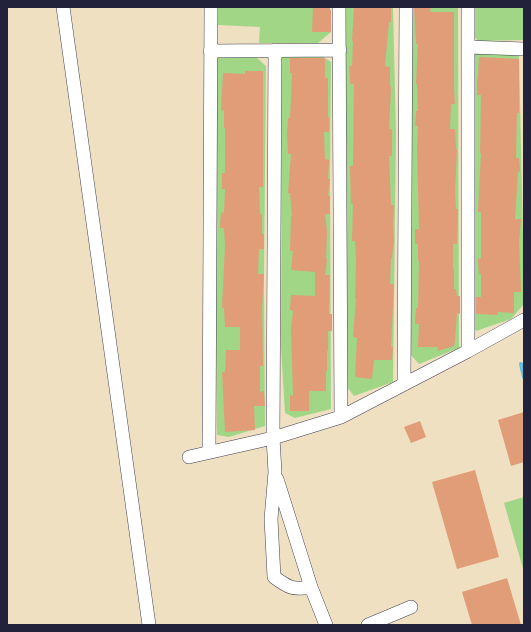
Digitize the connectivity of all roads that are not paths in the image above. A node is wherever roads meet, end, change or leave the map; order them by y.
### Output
1 (64, 7) edge
2 (211, 7) edge
3 (339, 7) edge
4 (406, 7) edge
5 (468, 7) edge
6 (468, 48) junction
7 (524, 49) edge
8 (275, 50) junction
9 (340, 50) junction
10 (210, 51) junction
11 (524, 320) edge
12 (468, 351) junction
13 (404, 384) junction
14 (341, 417) junction
15 (273, 438) junction
16 (209, 451) junction
17 (189, 457) dead end
18 (275, 472) junction
19 (311, 587) junction
20 (411, 607) dead end
21 (396, 620) edge
22 (149, 625) edge
23 (326, 625) edge
24 (368, 625) edge

1 - 22 street
2 - 10 street
3 - 9 street
4 - 13 street
5 - 6 street
6 - 7 street
6 - 12 street
8 - 9 street
8 - 10 street
8 - 15 street
9 - 14 street
10 - 16 street
11 - 12 street
12 - 13 street
13 - 14 street
14 - 15 street
15 - 16 street
15 - 18 street
16 - 17 street
18 - 19 street
18 - 19 street
19 - 23 street
20 - 21 street
21 - 24 street

